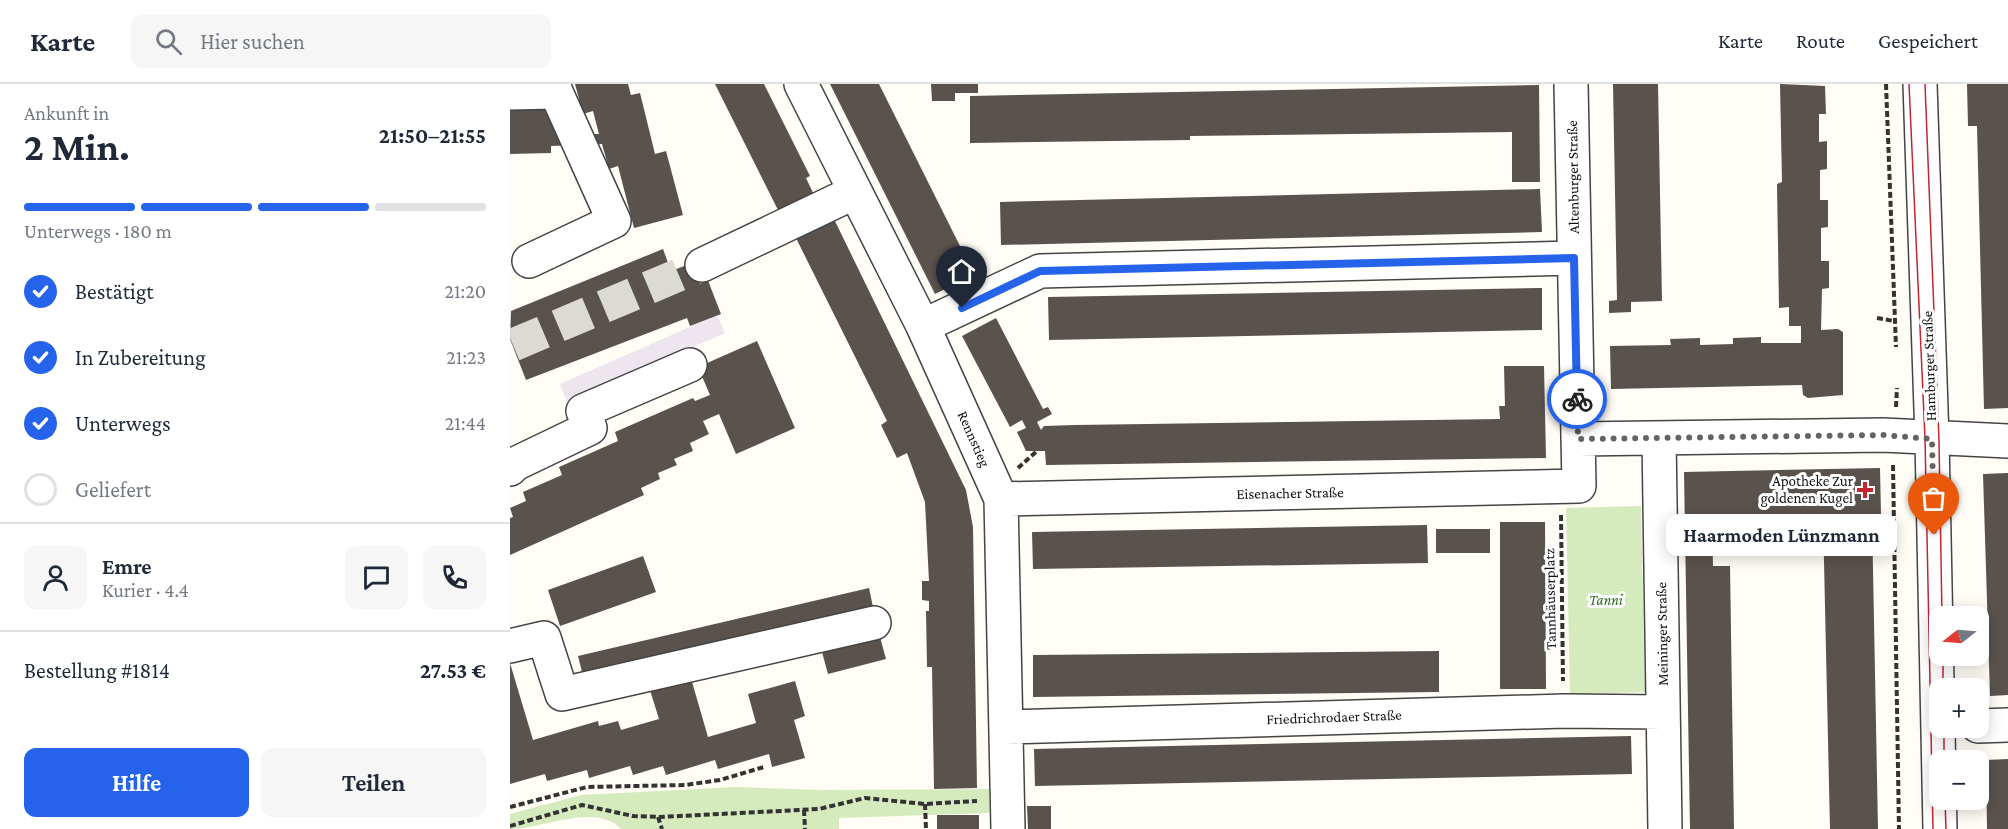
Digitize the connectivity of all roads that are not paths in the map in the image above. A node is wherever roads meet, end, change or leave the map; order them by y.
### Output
1 (801, 84) edge
2 (1571, 84) edge
3 (1920, 84) edge
4 (555, 88) edge
5 (510, 93) edge
6 (855, 192) junction
7 (1574, 258) junction
8 (529, 261) dead end
9 (702, 264) tunnel mouth
10 (923, 326) junction
11 (690, 365) dead end
12 (1659, 438) junction
13 (1578, 439) junction
14 (1932, 439) junction
15 (2008, 441) edge
16 (510, 469) edge
17 (1570, 487) joint
18 (1001, 499) junction
19 (874, 623) dead end
20 (510, 646) edge
21 (1938, 678) edge
22 (1663, 712) junction
23 (2008, 725) edge
24 (1989, 726) edge
25 (1006, 727) junction
26 (1939, 738) edge
27 (1008, 814) edge
28 (1665, 829) edge
29 (1940, 829) edge

1 - 6 street, Rennstieg
2 - 7 street, Altenburger Straße
3 - 14 street, Hamburger Straße
4 - 5 street
4 - 8 street
6 - 9 street
6 - 10 street, Rennstieg
7 - 10 street
7 - 13 street, Altenburger Straße
10 - 18 street, Rennstieg
11 - 16 street
12 - 13 street
12 - 14 street
12 - 22 street, Meininger Straße
13 - 17 street, Altenburger Straße
14 - 15 street
14 - 21 street, Hamburger Straße
17 - 18 street, Eisenacher Straße
18 - 25 street, Rennstieg
19 - 20 street
22 - 25 street, Friedrichrodaer Straße
22 - 28 street, Meininger Straße
23 - 24 street
25 - 27 street, Rennstieg
26 - 29 street, Hamburger Straße

